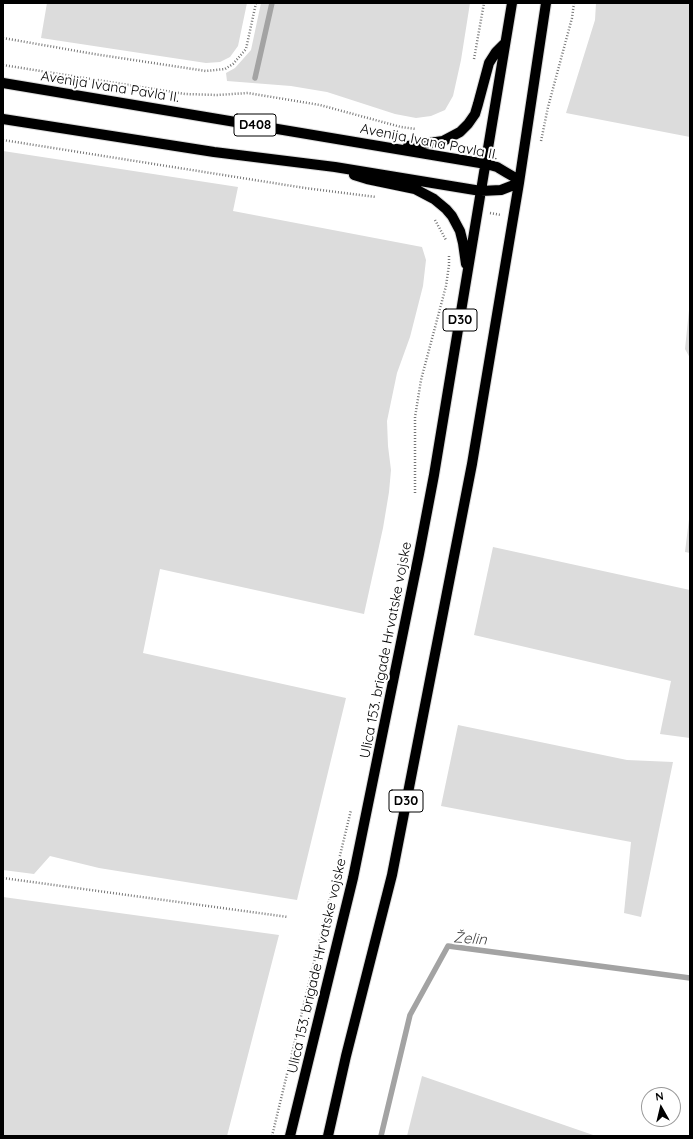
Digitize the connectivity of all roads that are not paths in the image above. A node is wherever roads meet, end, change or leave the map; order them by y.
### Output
1 (512, 3) edge
2 (546, 3) edge
3 (505, 43) junction
4 (3, 83) edge
5 (3, 119) edge
6 (394, 148) junction
7 (486, 164) junction
8 (335, 167) junction
9 (519, 184) junction
10 (481, 191) junction
11 (467, 276) junction
12 (290, 1136) edge
13 (328, 1136) edge

1 - 3 main road, D30
2 - 9 main road, D30
3 - 6 main road
3 - 7 main road, D30
4 - 6 main road, Avenija Ivana Pavla II. / D408
5 - 8 main road, D408
6 - 7 main road, Avenija Ivana Pavla II. / D408
7 - 9 main road, Avenija Ivana Pavla II. / D408
7 - 10 main road, Ulica 153. brigade Hrvatske vojske / D30
8 - 10 main road, D408
8 - 11 main road
9 - 10 main road, D408
9 - 13 main road, D30
10 - 11 main road, Ulica 153. brigade Hrvatske vojske / D30
11 - 12 main road, Ulica 153. brigade Hrvatske vojske / D30

